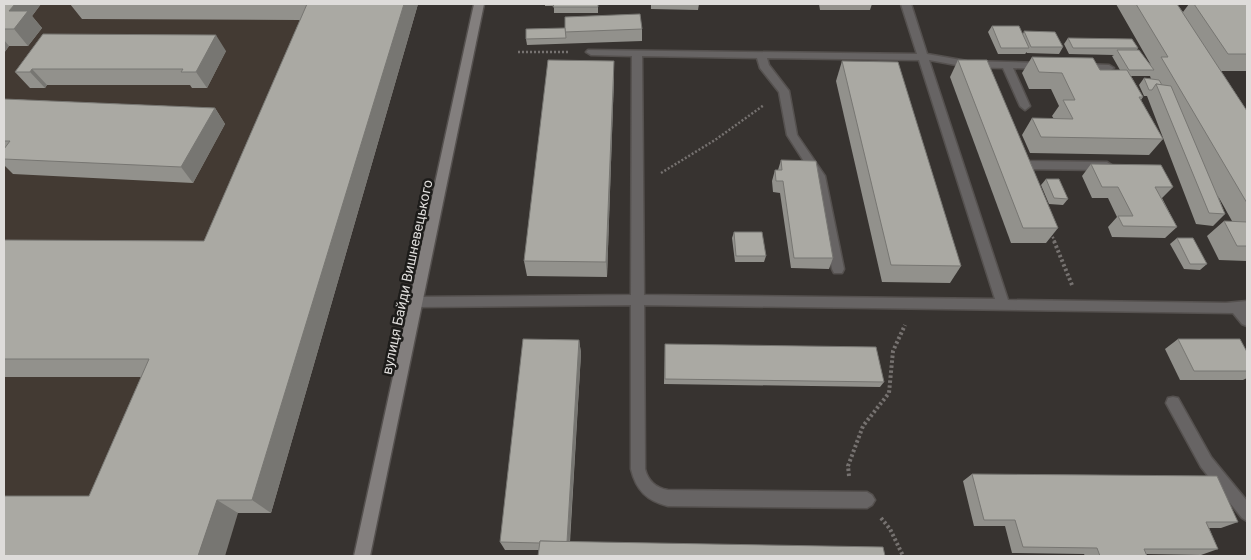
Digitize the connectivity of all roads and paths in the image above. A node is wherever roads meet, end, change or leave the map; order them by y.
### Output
1 (479, 4) edge
2 (906, 4) edge
3 (518, 52) dead end
4 (591, 52) joint
5 (637, 52) junction
6 (761, 55) junction
7 (925, 58) junction
8 (1006, 65) junction
9 (1050, 66) edge
10 (1070, 67) edge
11 (1109, 68) edge
12 (784, 91) junction
13 (1024, 106) dead end
14 (1015, 147) edge
15 (1119, 166) edge
16 (637, 188) junction
17 (1048, 227) edge
18 (838, 269) dead end
19 (638, 300) junction
20 (417, 302) junction
21 (916, 303) junction
22 (1003, 305) junction
23 (1080, 306) junction
24 (1242, 307) edge
25 (1247, 320) edge
26 (1173, 403) dead end
27 (867, 500) junction
28 (1247, 514) edge
29 (362, 556) edge
30 (903, 556) edge

1 - 20 main road, вулиця Байди Вишневецького
2 - 7 lane
3 - 4 path
4 - 5 lane
5 - 6 lane
5 - 16 lane
6 - 7 lane
6 - 12 lane
7 - 8 lane
7 - 22 lane
8 - 9 lane
8 - 13 lane
10 - 11 lane
12 - 16 path
12 - 18 lane
14 - 15 lane
16 - 19 lane
17 - 23 path
19 - 20 lane
19 - 21 lane
19 - 27 lane
20 - 29 main road, вулиця Байди Вишневецького
21 - 22 lane
21 - 27 path
22 - 23 lane
23 - 24 lane
24 - 25 lane
26 - 28 lane
27 - 30 path

